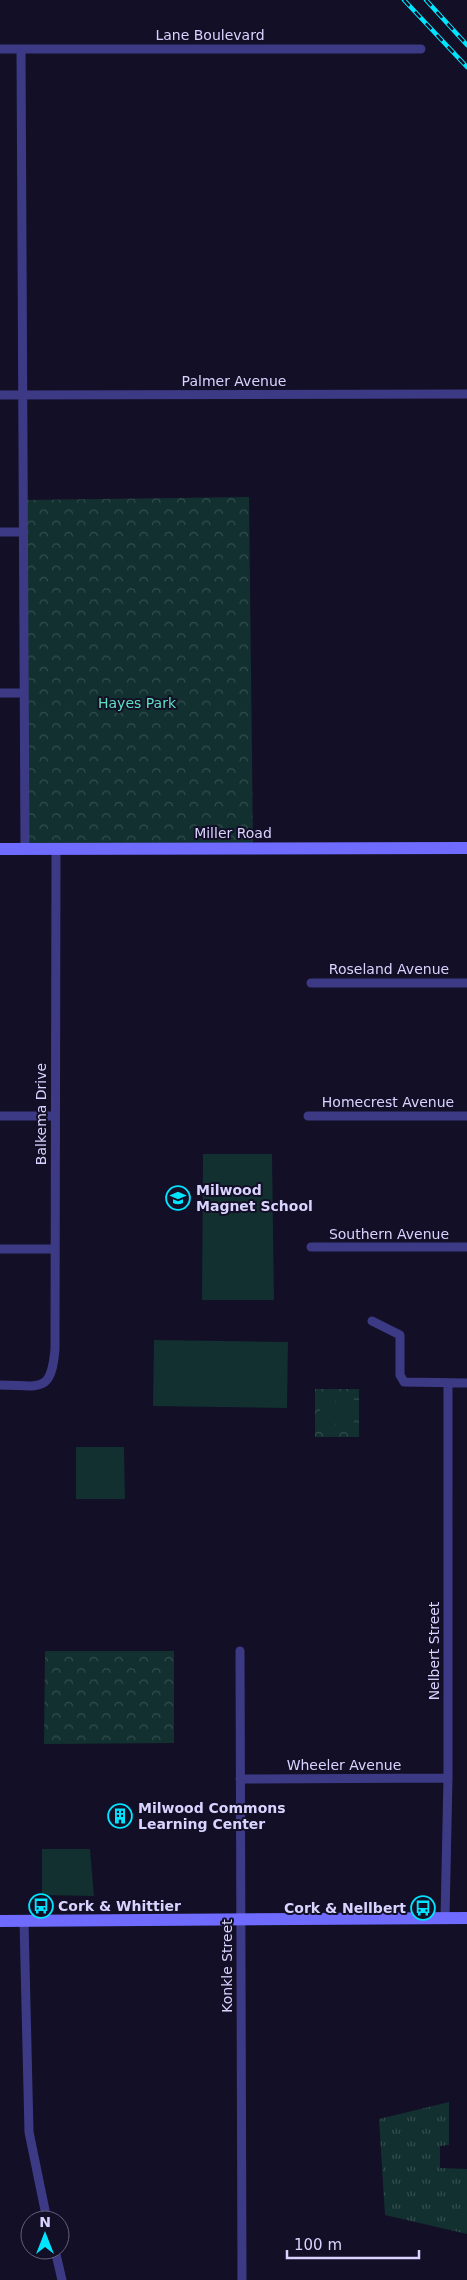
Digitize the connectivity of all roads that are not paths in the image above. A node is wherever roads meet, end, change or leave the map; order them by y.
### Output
1 (0, 49) edge
2 (21, 49) junction
3 (421, 49) dead end
4 (467, 394) edge
5 (0, 395) edge
6 (23, 395) junction
7 (0, 532) edge
8 (24, 532) junction
9 (0, 693) edge
10 (24, 693) junction
11 (467, 848) edge
12 (0, 849) edge
13 (25, 849) junction
14 (56, 849) junction
15 (312, 983) dead end
16 (467, 983) edge
17 (0, 1116) edge
18 (54, 1116) junction
19 (308, 1116) dead end
20 (467, 1116) edge
21 (311, 1248) dead end
22 (467, 1248) edge
23 (0, 1249) edge
24 (54, 1249) junction
25 (372, 1321) dead end
26 (448, 1383) junction
27 (467, 1383) edge
28 (0, 1385) edge
29 (240, 1651) dead end
30 (240, 1778) junction
31 (448, 1778) junction
32 (445, 1918) junction
33 (467, 1918) edge
34 (240, 1920) junction
35 (0, 1921) edge
36 (24, 1921) junction
37 (45, 2210) edge
38 (57, 2260) edge
39 (62, 2280) edge
40 (242, 2280) edge

1 - 2 street, Lane Boulevard
2 - 3 street, Lane Boulevard
2 - 6 street
4 - 6 street, Palmer Avenue
5 - 6 street, Palmer Avenue
6 - 8 street
7 - 8 street
8 - 10 street
9 - 10 street
10 - 13 street
11 - 14 street, Miller Road
12 - 13 street, Miller Road
13 - 14 street, Miller Road
14 - 18 street, Balkema Drive
15 - 16 street, Roseland Avenue
17 - 18 street
18 - 24 street, Balkema Drive
19 - 20 street, Homecrest Avenue
21 - 22 street, Southern Avenue
23 - 24 street
24 - 28 street, Balkema Drive
25 - 26 street
26 - 27 street
26 - 31 street, Nelbert Street
29 - 30 street, Konkle Street
30 - 31 street, Wheeler Avenue
30 - 34 street, Konkle Street
31 - 32 street, Nelbert Street
32 - 33 street
32 - 34 street
34 - 36 street
34 - 40 street, Konkle Street
35 - 36 street
36 - 37 street
38 - 39 street

